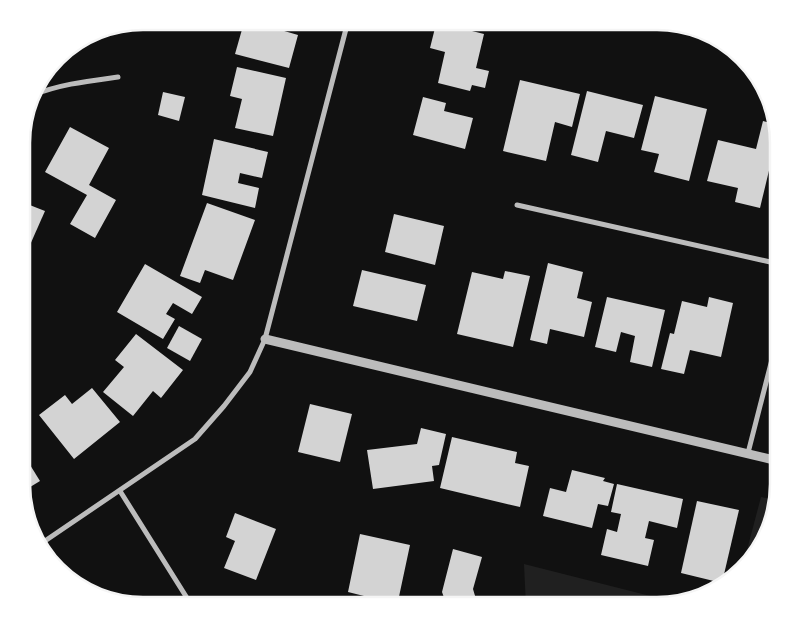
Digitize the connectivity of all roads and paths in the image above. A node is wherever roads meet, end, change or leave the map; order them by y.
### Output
1 (346, 30) edge
2 (118, 77) dead end
3 (43, 91) edge
4 (517, 205) dead end
5 (770, 262) edge
6 (265, 339) junction
7 (770, 367) edge
8 (748, 453) junction
9 (770, 458) edge
10 (120, 491) junction
11 (46, 541) edge
12 (186, 597) edge

1 - 6 street
2 - 3 street
4 - 5 street
6 - 8 street
6 - 10 street
7 - 8 street
8 - 9 street
10 - 11 street
10 - 12 street

